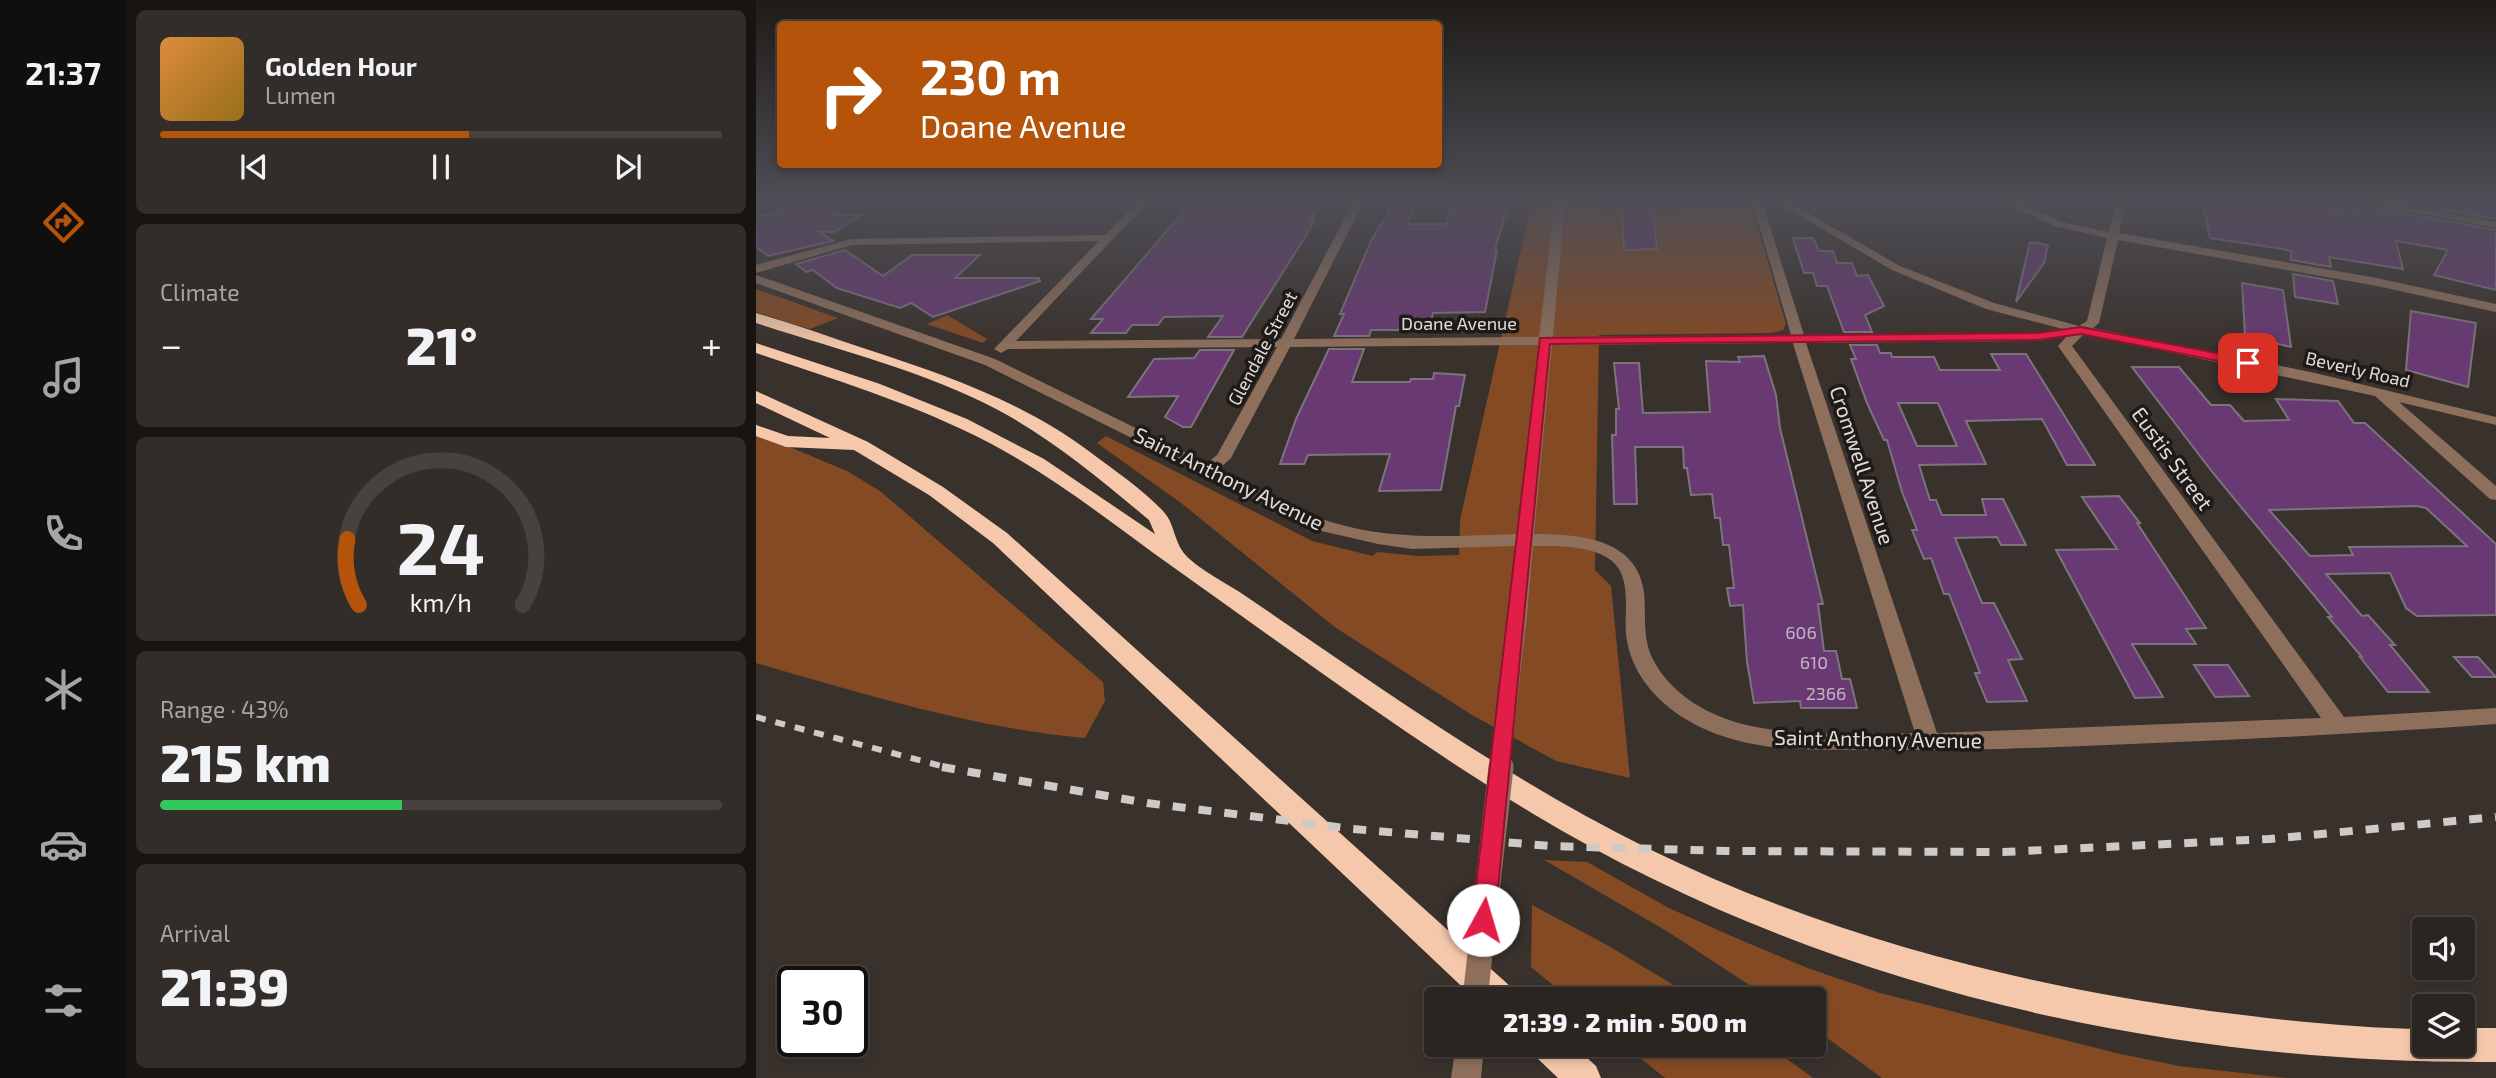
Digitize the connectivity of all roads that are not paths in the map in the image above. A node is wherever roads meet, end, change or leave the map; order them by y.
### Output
1 (818, 251) edge
2 (1094, 251) edge
3 (1333, 251) edge
4 (1554, 251) edge
5 (1773, 251) edge
6 (1867, 251) edge
7 (2109, 251) edge
8 (2200, 251) edge
9 (756, 269) edge
10 (756, 279) edge
11 (2496, 308) edge
12 (756, 318) edge
13 (2081, 330) junction
14 (1799, 339) junction
15 (1544, 340) junction
16 (1286, 343) junction
17 (1005, 345) junction
18 (756, 348) edge
19 (990, 362) junction
20 (2378, 390) junction
21 (756, 396) edge
22 (2496, 421) edge
23 (756, 429) edge
24 (861, 446) junction
25 (1209, 469) junction
26 (2496, 495) edge
27 (1525, 541) junction
28 (1175, 558) junction
29 (2496, 716) edge
30 (2339, 727) junction
31 (1929, 742) junction
32 (1476, 987) edge
33 (1486, 987) edge
34 (2496, 1045) edge
35 (1469, 1057) edge
36 (1561, 1057) edge
37 (1466, 1078) edge
38 (1584, 1078) edge

1 - 9 street
2 - 17 street
3 - 16 street, Glendale Street
4 - 15 street
5 - 14 street, Cromwell Avenue
6 - 13 street, Beverly Road
7 - 13 street, Eustis Street
8 - 11 street
10 - 19 street, Saint Anthony Avenue
12 - 28 highway
13 - 14 street, Doane Avenue
13 - 20 street, Beverly Road
13 - 30 street, Eustis Street
14 - 15 street, Doane Avenue
14 - 31 street, Cromwell Avenue
15 - 16 street, Doane Avenue
15 - 27 street
16 - 17 street, Doane Avenue
16 - 25 street, Glendale Street
17 - 19 street
18 - 28 highway
19 - 25 street, Saint Anthony Avenue
20 - 22 street, Beverly Road
20 - 26 street
21 - 24 highway
23 - 24 highway
24 - 33 highway
25 - 27 street, Saint Anthony Avenue
27 - 31 street, Saint Anthony Avenue
27 - 32 street, bridge
28 - 34 highway
29 - 30 street, Saint Anthony Avenue
30 - 31 street, Saint Anthony Avenue
35 - 37 street
36 - 38 highway

